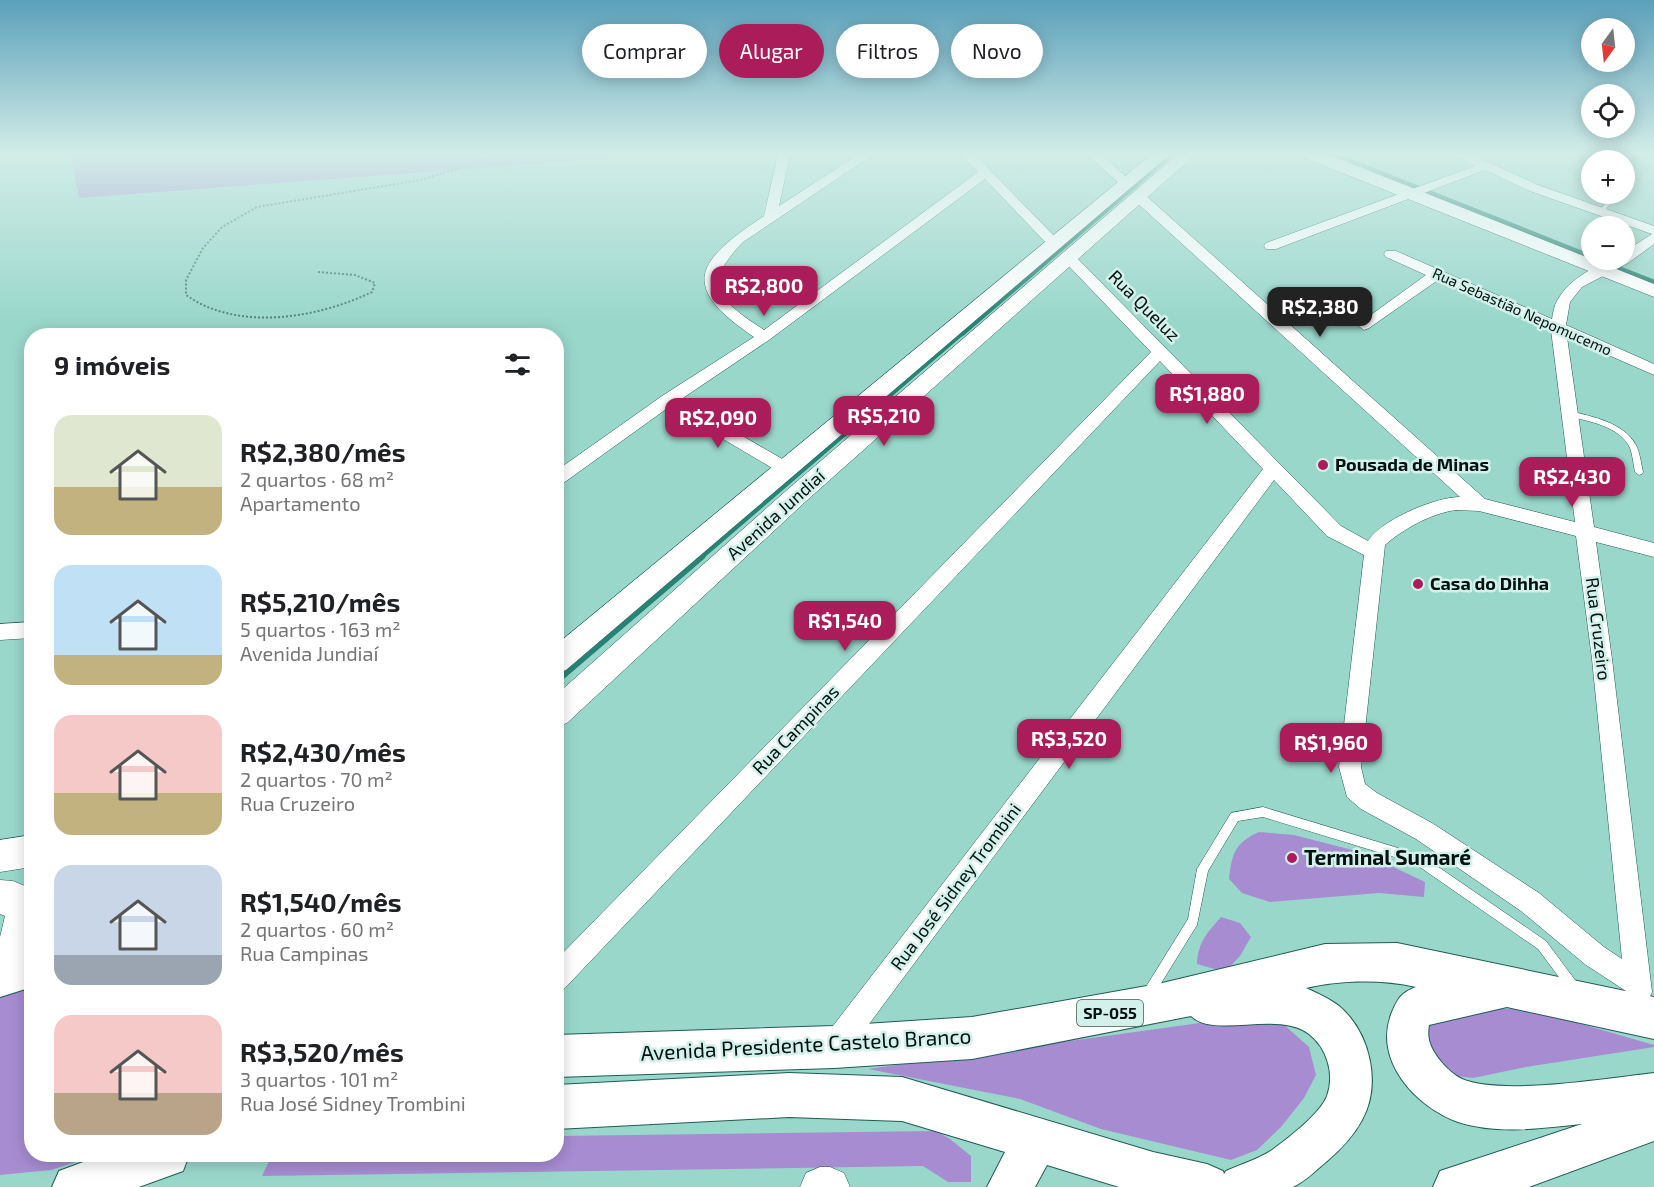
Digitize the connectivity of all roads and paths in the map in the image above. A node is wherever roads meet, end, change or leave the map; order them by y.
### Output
1 (253, 209) edge
2 (772, 209) edge
3 (783, 209) edge
4 (935, 209) edge
5 (1021, 209) edge
6 (1109, 209) edge
7 (1153, 209) edge
8 (1371, 209) edge
9 (1471, 209) edge
10 (1474, 209) edge
11 (1593, 209) edge
12 (1603, 209) edge
13 (1600, 212) junction
14 (770, 218) junction
15 (1654, 231) edge
16 (1654, 238) edge
17 (1271, 246) dead end
18 (1581, 246) edge
19 (1581, 250) edge
20 (1635, 250) edge
21 (1061, 251) junction
22 (1391, 254) dead end
23 (1635, 269) edge
24 (1603, 270) edge
25 (1626, 270) edge
26 (318, 272) dead end
27 (1437, 274) junction
28 (1654, 275) edge
29 (1654, 291) edge
30 (1364, 325) dead end
31 (1558, 327) junction
32 (764, 337) junction
33 (1161, 351) junction
34 (1654, 370) edge
35 (668, 400) junction
36 (1570, 414) junction
37 (785, 468) junction
38 (1272, 468) junction
39 (1640, 472) dead end
40 (564, 474) edge
41 (1479, 504) junction
42 (1585, 531) junction
43 (1654, 550) edge
44 (1374, 552) junction
45 (24, 630) edge
46 (0, 632) edge
47 (564, 655) edge
48 (564, 707) edge
49 (24, 852) edge
50 (0, 856) edge
51 (0, 897) edge
52 (24, 969) edge
53 (564, 971) edge
54 (0, 975) edge
55 (1510, 987) junction
56 (1584, 1002) junction
57 (1149, 1006) junction
58 (1644, 1006) edge
59 (834, 1047) junction
60 (564, 1056) edge
61 (1654, 1095) edge
62 (564, 1107) edge
63 (1654, 1119) edge
64 (1036, 1141) junction
65 (140, 1162) edge
66 (75, 1187) edge
67 (820, 1187) edge
68 (830, 1187) edge
69 (1010, 1187) edge
70 (1207, 1187) edge
71 (1242, 1187) edge
72 (1456, 1187) edge

1 - 26 path
2 - 14 street
3 - 14 street
4 - 32 street
5 - 21 street, Rua Queluz
6 - 21 main road, Avenida Jundiaí
7 - 41 street
8 - 17 street
9 - 19 main road
10 - 18 main road
11 - 13 street
12 - 13 lane
13 - 15 street
14 - 32 street
16 - 20 street, Rua Cruzeiro
21 - 33 street, Rua Queluz
21 - 37 main road, Avenida Jundiaí
21 - 48 main road, Avenida Jundiaí
22 - 27 street, Rua Sebastião Nepomucemo
23 - 28 main road
24 - 31 street, Rua Cruzeiro
25 - 29 main road
27 - 30 street
27 - 31 street, Rua Sebastião Nepomucemo
31 - 34 street, Rua Sebastião Nepomucemo
31 - 36 street, Rua Cruzeiro
32 - 35 street
33 - 38 street, Rua Queluz
33 - 53 street, Rua Campinas
35 - 37 street
35 - 40 street
36 - 39 lane
36 - 42 street, Rua Cruzeiro
37 - 47 main road, Avenida Jundiaí
38 - 44 street, Rua Queluz
38 - 59 street, Rua José Sidney Trombini
41 - 42 street
41 - 44 street
42 - 43 street
42 - 58 street, Rua Cruzeiro
44 - 58 street
45 - 46 street
49 - 50 main road
51 - 54 main road
52 - 54 main road
55 - 56 main road, Avenida Presidente Castelo Branco / SP-055
55 - 57 main road, Avenida Presidente Castelo Branco / SP-055
55 - 61 main road, SP-055
56 - 57 lane
56 - 58 main road, Avenida Presidente Castelo Branco / SP-055
57 - 59 main road, Avenida Presidente Castelo Branco / SP-055
57 - 71 main road, SP-055
59 - 60 main road, Avenida Presidente Castelo Branco / SP-055
62 - 64 main road
63 - 72 main road
64 - 69 main road
64 - 70 main road
65 - 66 main road
67 - 68 main road

